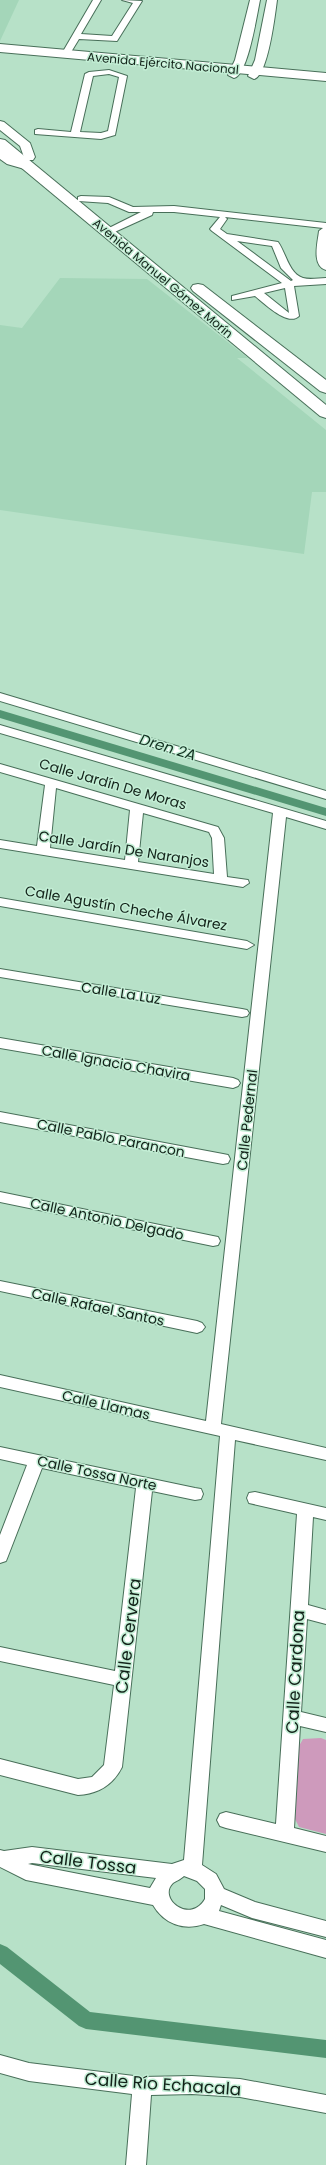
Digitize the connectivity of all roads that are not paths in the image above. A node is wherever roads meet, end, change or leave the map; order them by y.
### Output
1 (97, 0) edge
2 (126, 0) edge
3 (255, 0) edge
4 (272, 0) edge
5 (76, 36) junction
6 (0, 48) edge
7 (0, 54) edge
8 (65, 55) junction
9 (108, 68) junction
10 (236, 72) junction
11 (255, 74) junction
12 (326, 77) edge
13 (326, 83) edge
14 (0, 124) edge
15 (0, 132) edge
16 (38, 132) dead end
17 (75, 134) junction
18 (0, 143) edge
19 (0, 153) edge
20 (28, 161) junction
21 (81, 199) junction
22 (222, 219) junction
23 (325, 229) edge
24 (114, 231) junction
25 (226, 237) junction
26 (326, 267) edge
27 (326, 281) edge
28 (301, 282) junction
29 (289, 286) junction
30 (326, 287) edge
31 (256, 292) junction
32 (235, 298) dead end
33 (326, 388) edge
34 (326, 413) edge
35 (0, 697) edge
36 (0, 729) edge
37 (0, 768) edge
38 (51, 782) junction
39 (326, 796) edge
40 (137, 806) junction
41 (280, 811) junction
42 (326, 825) edge
43 (0, 844) edge
44 (43, 851) junction
45 (131, 865) junction
46 (221, 879) junction
47 (243, 883) dead end
48 (0, 902) edge
49 (247, 945) dead end
50 (0, 972) edge
51 (242, 1013) dead end
52 (0, 1043) edge
53 (233, 1083) dead end
54 (0, 1117) edge
55 (223, 1159) dead end
56 (0, 1197) edge
57 (213, 1241) dead end
58 (0, 1286) edge
59 (197, 1327) dead end
60 (0, 1381) edge
61 (221, 1430) junction
62 (0, 1453) edge
63 (326, 1454) edge
64 (37, 1460) junction
65 (145, 1484) junction
66 (195, 1494) dead end
67 (255, 1498) dead end
68 (305, 1510) junction
69 (326, 1514) edge
70 (0, 1556) edge
71 (299, 1610) junction
72 (326, 1617) edge
73 (0, 1654) edge
74 (123, 1680) junction
75 (292, 1717) junction
76 (326, 1725) edge
77 (0, 1767) edge
78 (226, 1820) dead end
79 (286, 1834) junction
80 (326, 1844) edge
81 (2, 1858) edge
82 (192, 1868) junction
83 (171, 1872) junction
84 (216, 1894) junction
85 (159, 1898) junction
86 (203, 1915) junction
87 (326, 1929) edge
88 (326, 1949) edge
89 (0, 2064) edge
90 (142, 2086) junction
91 (326, 2104) edge
92 (136, 2165) edge

1 - 5 street
2 - 5 street
3 - 10 street
4 - 11 street
5 - 8 street
6 - 8 main road, Avenida Ejército Nacional
7 - 9 main road, Avenida Ejército Nacional
8 - 10 main road, Avenida Ejército Nacional
9 - 10 main road, Avenida Ejército Nacional
9 - 17 street
9 - 17 street
10 - 11 main road, Avenida Ejército Nacional
11 - 12 main road, Avenida Ejército Nacional
11 - 13 main road, Avenida Ejército Nacional
14 - 20 street
15 - 20 main road, Avenida Manuel Gómez Morín
16 - 17 street
18 - 20 main road, Avenida Manuel Gómez Morín
19 - 20 street
20 - 21 main road, Avenida Manuel Gómez Morín
20 - 24 main road, Avenida Manuel Gómez Morín
21 - 23 street
21 - 24 main road, Avenida Manuel Gómez Morín
22 - 23 street
22 - 24 street
22 - 25 street
23 - 26 street
24 - 33 main road, Avenida Manuel Gómez Morín
24 - 34 main road, Avenida Manuel Gómez Morín
25 - 28 street
25 - 29 street
27 - 28 street
28 - 29 street
29 - 30 street
29 - 31 street
29 - 31 street
31 - 32 street
35 - 39 street
36 - 41 street
37 - 38 street, Calle Jardín De Moras
38 - 40 street, Calle Jardín De Moras
38 - 44 street
40 - 45 street
40 - 46 street, Calle Jardín De Moras
41 - 42 street
41 - 61 street, Calle Pedernal
43 - 44 street, Calle Jardín De Naranjos
44 - 45 street, Calle Jardín De Naranjos
45 - 46 street, Calle Jardín De Naranjos
46 - 47 street, Calle Jardín De Naranjos
48 - 49 street, Calle Agustín Cheche Álvarez
50 - 51 street, Calle La Luz
52 - 53 street, Calle Ignacio Chavira
54 - 55 street, Calle Pablo Parancon
56 - 57 street, Calle Antonio Delgado
58 - 59 street, Calle Rafael Santos
60 - 61 street, Calle Llamas
61 - 63 street, Calle Llamas
61 - 82 street, Calle Pedernal
62 - 64 street, Calle Tossa Norte
64 - 65 street, Calle Tossa Norte
64 - 70 street
65 - 66 street, Calle Tossa Norte
65 - 74 street, Calle Cervera
67 - 68 street
68 - 69 street
68 - 71 street, Calle Cardona
71 - 72 street
71 - 75 street, Calle Cardona
73 - 74 street
74 - 77 street, Calle Cervera
75 - 76 street
75 - 79 street, Calle Cardona
78 - 79 street
79 - 80 street
81 - 83 street, Calle Tossa
81 - 85 street, Calle Tossa
82 - 83 street, Calle Tossa
82 - 84 street
83 - 85 street
84 - 86 street
84 - 87 street
85 - 86 street
86 - 88 street
89 - 90 street, Calle Río Echacala
90 - 91 street, Calle Río Echacala
90 - 92 street

